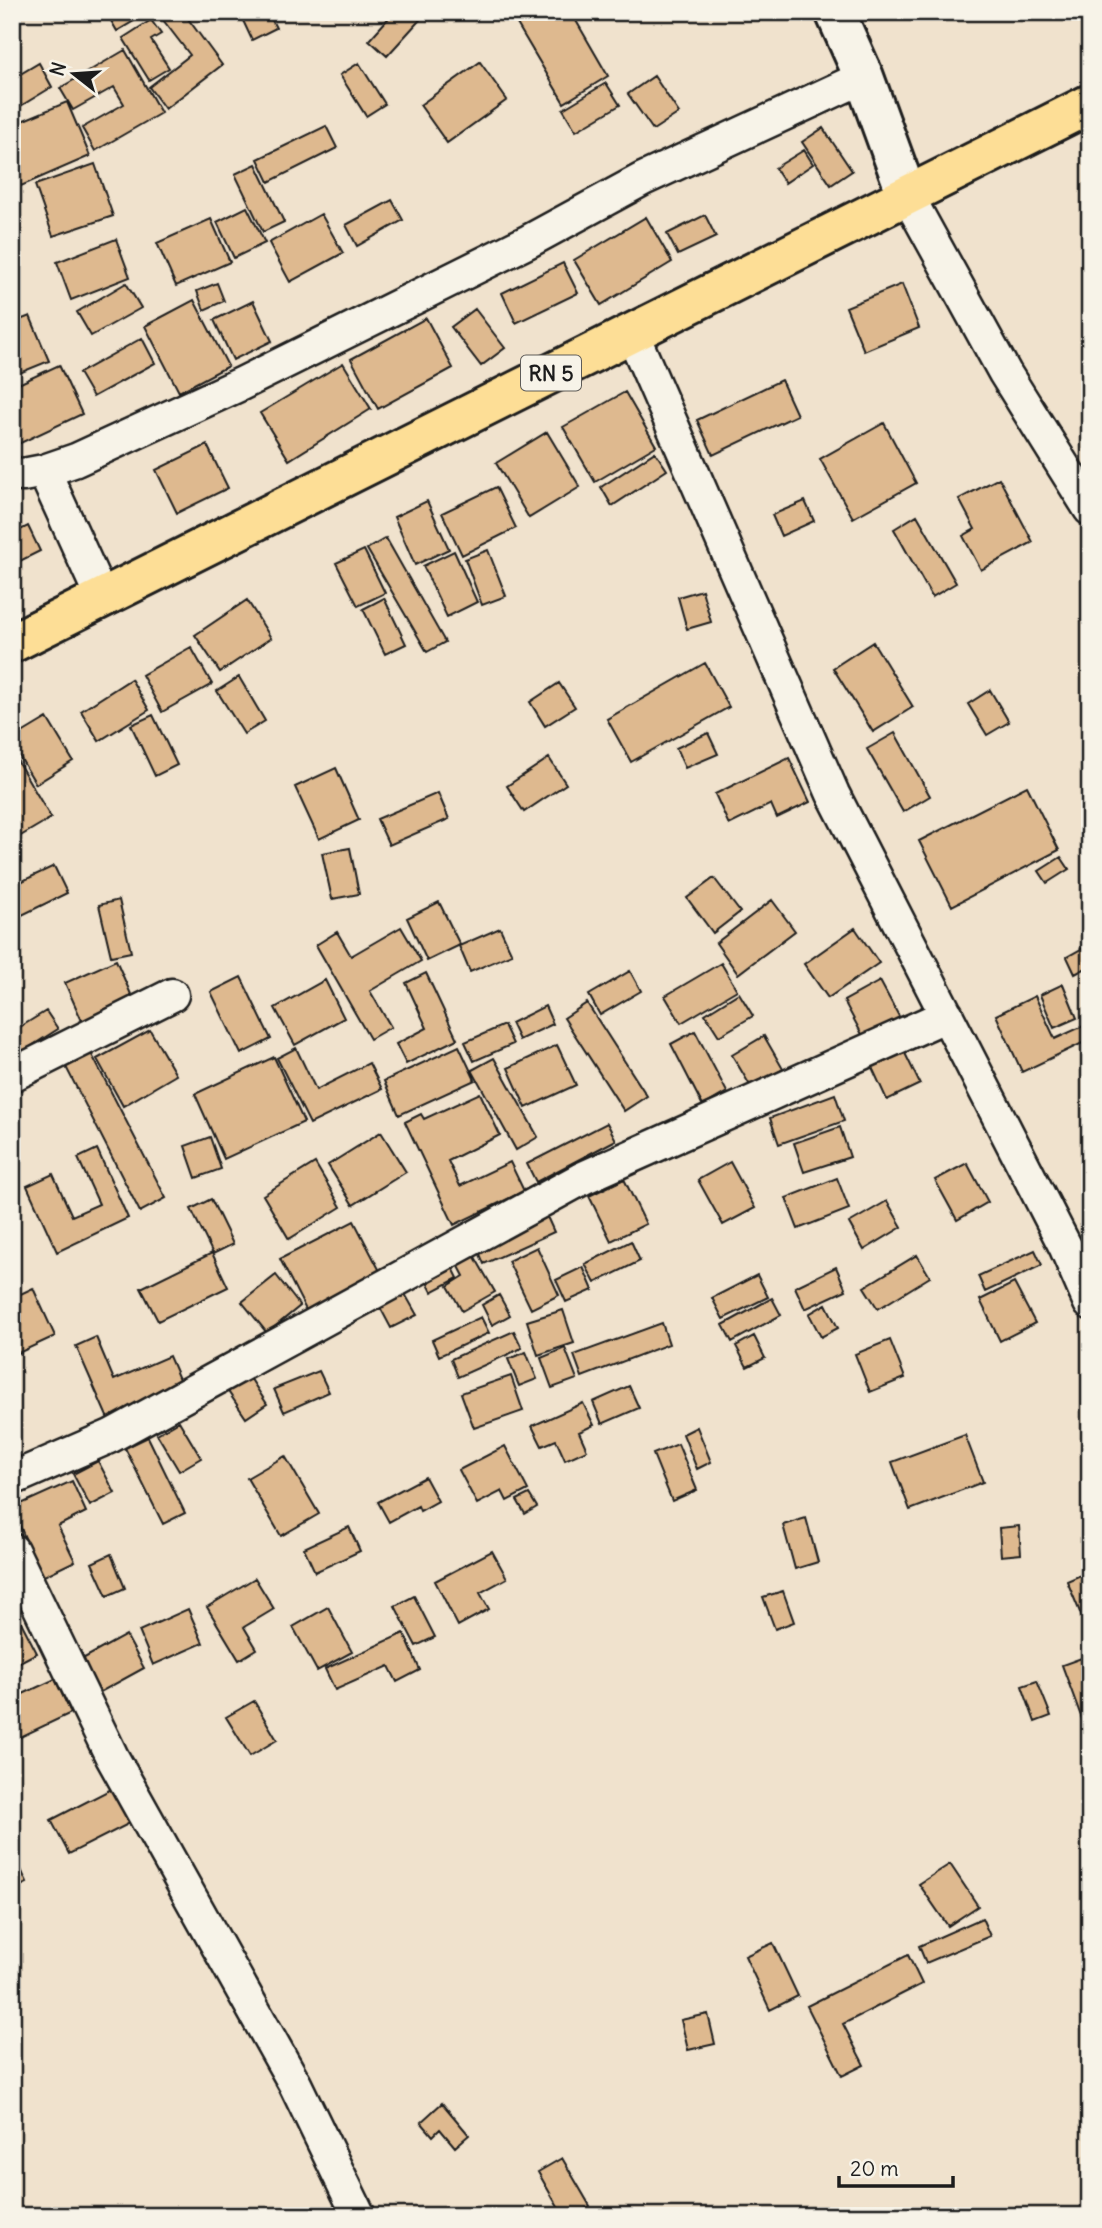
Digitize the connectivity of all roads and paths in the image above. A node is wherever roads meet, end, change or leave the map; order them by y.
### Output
1 (835, 12) edge
2 (864, 77) junction
3 (1090, 104) edge
4 (906, 195) junction
5 (632, 332) junction
6 (44, 471) junction
7 (12, 474) edge
8 (1090, 509) edge
9 (102, 598) junction
10 (12, 643) edge
11 (172, 995) dead end
12 (947, 1016) junction
13 (12, 1075) edge
14 (1090, 1303) edge
15 (12, 1479) edge
16 (12, 1550) edge
17 (359, 2216) edge

1 - 2 street
2 - 4 street
2 - 6 street
3 - 4 main road, RN 5
4 - 5 main road, RN 5
4 - 8 street
5 - 9 main road, RN 5
5 - 12 street
6 - 7 street
6 - 9 street
9 - 10 main road, RN 5
11 - 13 street
12 - 14 street
12 - 15 street
16 - 17 street

